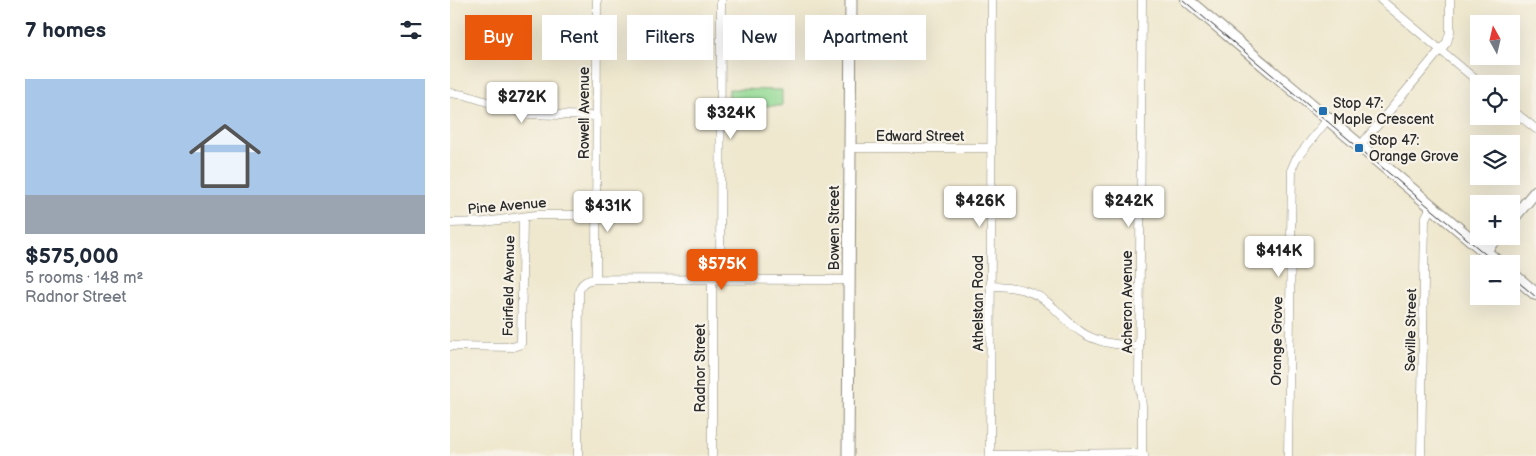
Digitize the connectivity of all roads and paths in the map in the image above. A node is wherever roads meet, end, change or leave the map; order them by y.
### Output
1 (597, 0) edge
2 (721, 0) edge
3 (850, 0) edge
4 (992, 0) edge
5 (1142, 0) edge
6 (1187, 0) edge
7 (1381, 0) edge
8 (1450, 0) edge
9 (1440, 50) junction
10 (1470, 75) edge
11 (450, 93) edge
12 (597, 116) junction
13 (1520, 116) edge
14 (1328, 119) junction
15 (1536, 129) edge
16 (1360, 146) junction
17 (850, 148) junction
18 (991, 148) junction
19 (1536, 191) edge
20 (1431, 206) junction
21 (1520, 210) edge
22 (596, 215) junction
23 (522, 217) junction
24 (450, 222) edge
25 (1490, 245) edge
26 (1485, 251) junction
27 (1490, 255) edge
28 (596, 279) junction
29 (716, 279) junction
30 (849, 280) junction
31 (1520, 281) edge
32 (990, 286) junction
33 (1536, 294) edge
34 (450, 346) edge
35 (1139, 346) junction
36 (990, 455) edge
37 (1143, 455) edge
38 (578, 456) edge
39 (712, 456) edge
40 (848, 456) edge
41 (1288, 456) edge
42 (1421, 456) edge

1 - 12 street, Rowell Avenue
2 - 29 street, Radnor Street
3 - 17 street, Bowen Street
4 - 18 street, Athelstan Road
5 - 35 street, Acheron Avenue
6 - 14 main road
7 - 9 street
8 - 9 street
9 - 10 street
9 - 16 street
11 - 12 street
12 - 22 street, Rowell Avenue
13 - 15 street
14 - 16 main road
14 - 41 street, Orange Grove
16 - 20 main road
17 - 18 street, Edward Street
17 - 30 street, Bowen Street
18 - 32 street, Athelstan Road
19 - 21 street
20 - 26 main road
20 - 42 street, Seville Street
22 - 23 street, Pine Avenue
22 - 28 street, Rowell Avenue
23 - 24 street, Pine Avenue
23 - 34 street, Fairfield Avenue
25 - 26 street
26 - 27 main road
28 - 29 street
28 - 38 street
29 - 30 street
29 - 39 street, Radnor Street
30 - 40 street, Bowen Street
31 - 33 main road
32 - 35 street
32 - 36 street, Athelstan Road
35 - 37 street, Acheron Avenue
36 - 37 street

